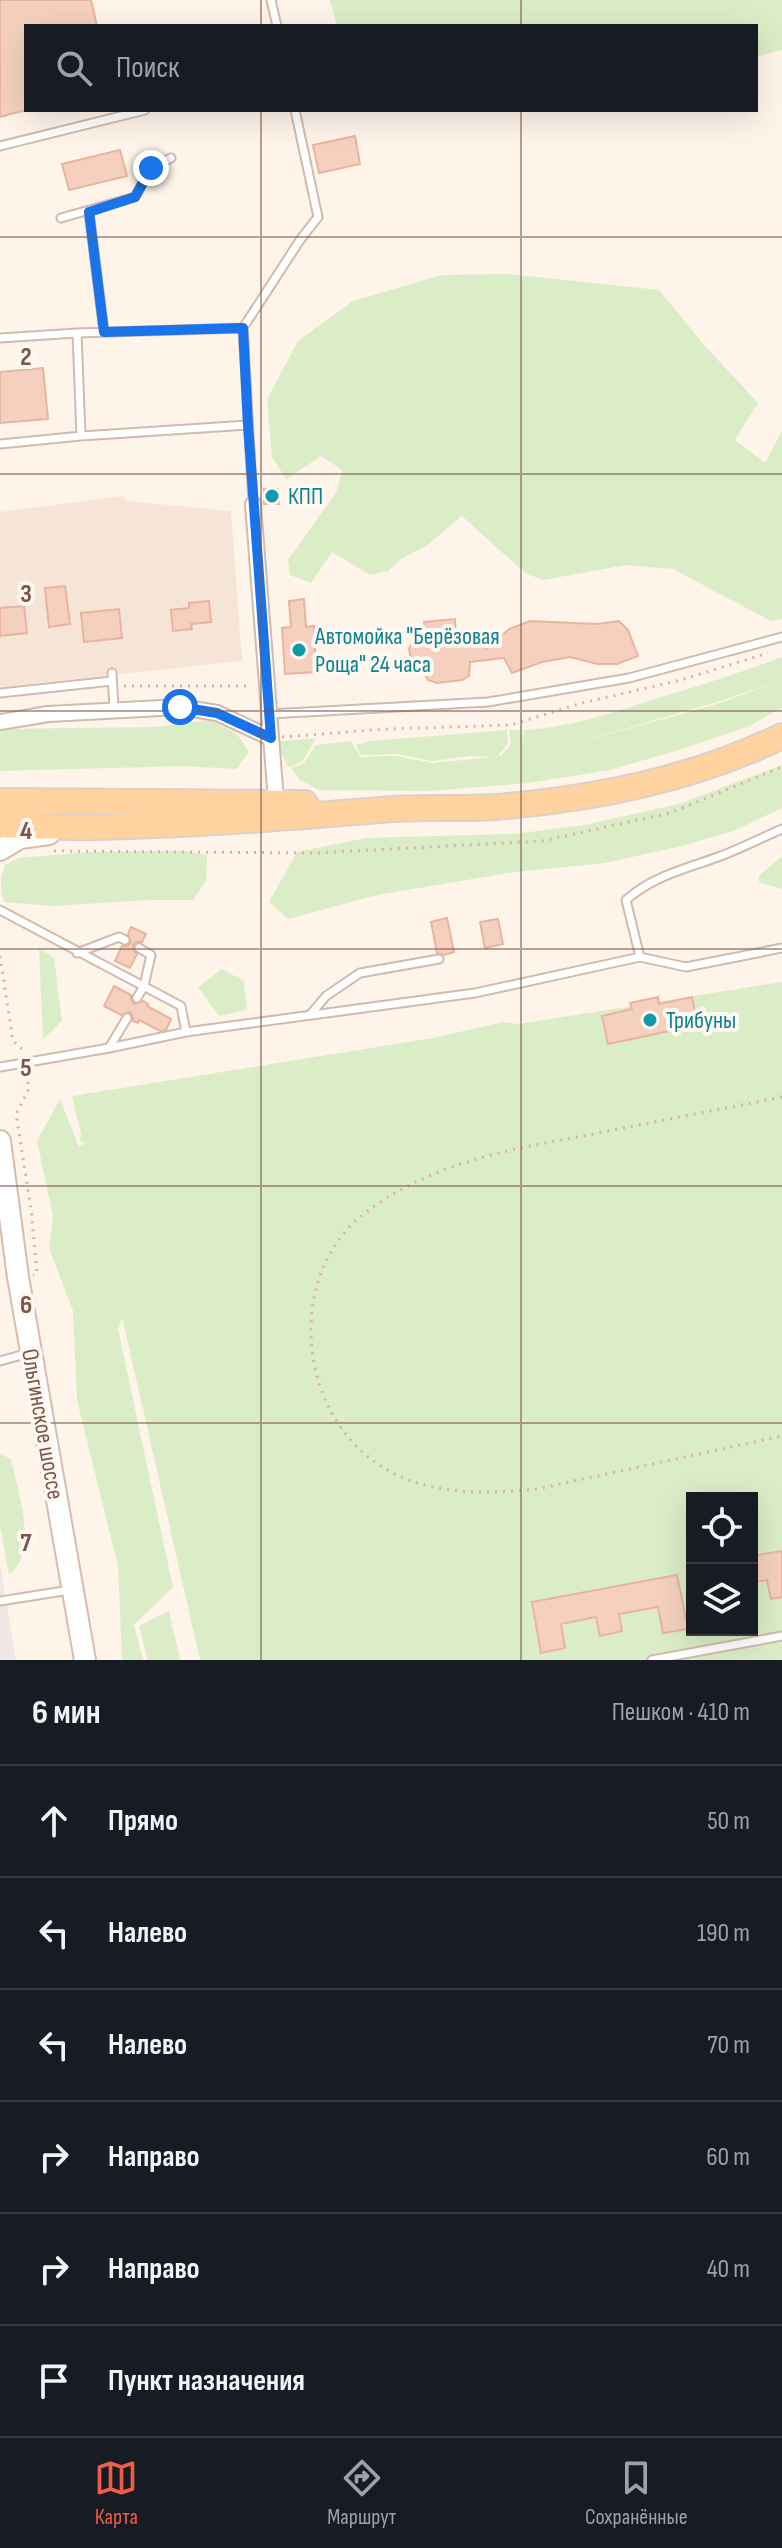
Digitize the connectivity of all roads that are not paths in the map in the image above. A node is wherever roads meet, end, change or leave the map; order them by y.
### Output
1 (271, 0) edge
2 (277, 24) edge
3 (137, 112) edge
4 (295, 112) edge
5 (0, 146) edge
6 (171, 158) dead end
7 (89, 212) junction
8 (61, 218) dead end
9 (243, 328) junction
10 (104, 332) junction
11 (77, 333) junction
12 (0, 338) edge
13 (248, 425) junction
14 (81, 436) junction
15 (0, 444) edge
16 (253, 504) joint
17 (782, 637) edge
18 (0, 693) edge
19 (114, 709) junction
20 (269, 714) junction
21 (0, 722) edge
22 (782, 736) edge
23 (271, 738) junction
24 (0, 801) edge
25 (276, 801) junction
26 (404, 808) junction
27 (0, 825) edge
28 (96, 827) junction
29 (782, 829) edge
30 (0, 850) edge
31 (0, 910) edge
32 (125, 940) dead end
33 (139, 948) dead end
34 (782, 948) edge
35 (77, 953) junction
36 (640, 957) junction
37 (439, 959) dead end
38 (144, 986) junction
39 (137, 998) dead end
40 (310, 1015) junction
41 (127, 1018) dead end
42 (186, 1032) junction
43 (109, 1048) junction
44 (0, 1067) edge
45 (0, 1141) edge
46 (31, 1352) junction
47 (0, 1361) edge
48 (72, 1590) junction
49 (0, 1601) edge
50 (782, 1636) edge
51 (85, 1660) edge
52 (652, 1660) edge

1 - 2 lane
3 - 5 lane
4 - 9 lane
6 - 7 lane
7 - 8 lane
7 - 10 lane
9 - 10 lane
9 - 13 lane
10 - 11 lane
11 - 12 lane
11 - 14 lane
13 - 14 lane
13 - 16 lane
14 - 15 lane
16 - 20 street
17 - 20 lane
18 - 19 lane
19 - 21 street
19 - 23 street
20 - 23 street
22 - 26 main road
23 - 25 street
24 - 25 main road
25 - 26 main road
26 - 28 main road
27 - 28 main road
28 - 30 main road
29 - 36 lane
31 - 35 lane
32 - 35 lane
33 - 38 lane
34 - 36 lane
35 - 38 lane
36 - 40 lane
37 - 40 lane
38 - 39 lane
38 - 42 lane
40 - 42 lane
41 - 43 lane
42 - 43 lane
43 - 44 lane
45 - 46 main road, Ольгинское шоссе
46 - 47 lane
46 - 48 main road, Ольгинское шоссе
48 - 49 lane
48 - 51 main road, Ольгинское шоссе
50 - 52 lane

